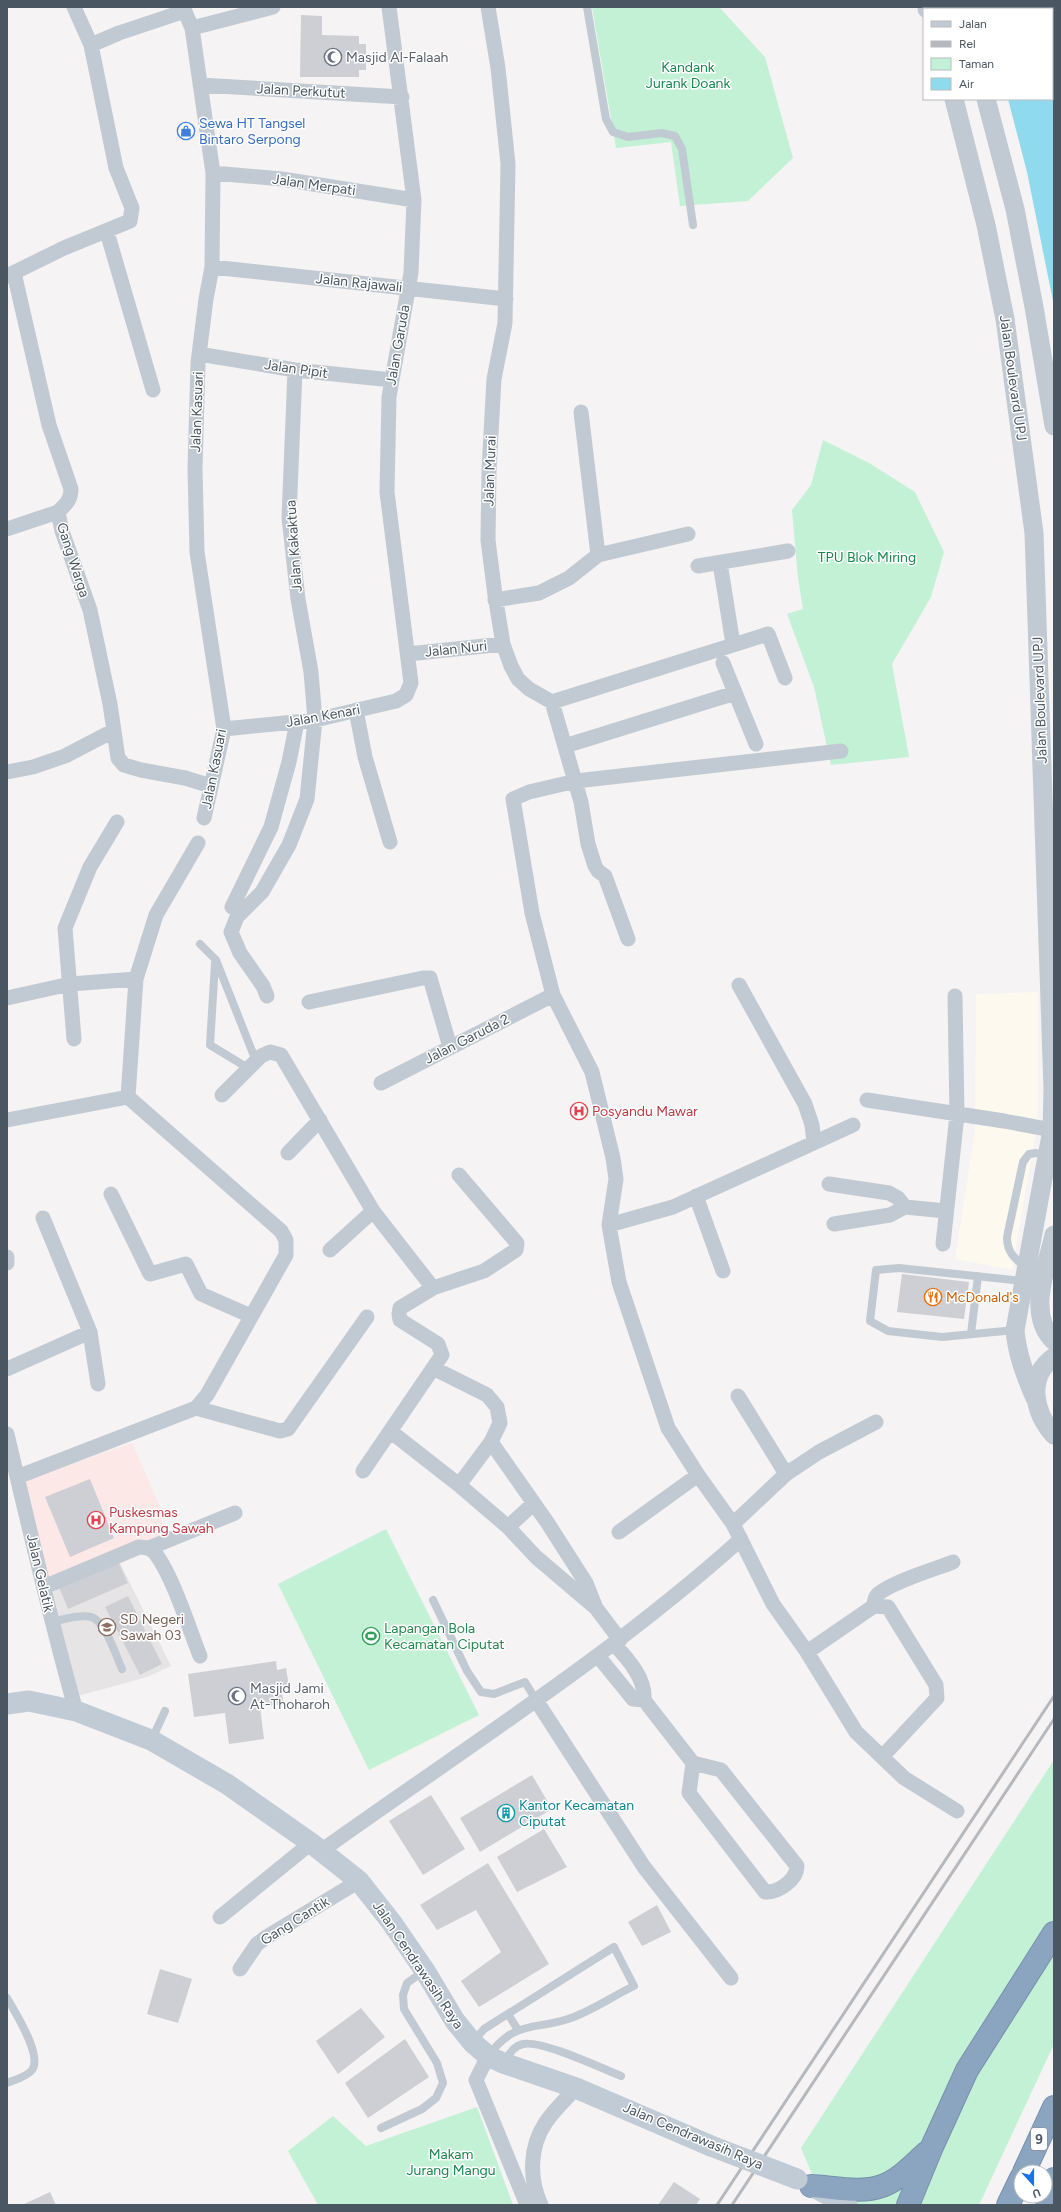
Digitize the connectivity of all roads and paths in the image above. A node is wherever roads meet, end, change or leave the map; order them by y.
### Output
1 (74, 7) edge
2 (273, 7) edge
3 (389, 7) edge
4 (488, 7) edge
5 (587, 7) edge
6 (184, 9) edge
7 (192, 28) junction
8 (91, 45) junction
9 (200, 85) junction
10 (402, 97) junction
11 (954, 100) edge
12 (986, 100) edge
13 (213, 174) junction
14 (414, 200) junction
15 (693, 225) dead end
16 (107, 232) junction
17 (212, 267) junction
18 (9, 274) edge
19 (408, 288) junction
20 (506, 299) junction
21 (199, 354) junction
22 (295, 370) junction
23 (392, 380) junction
24 (153, 390) dead end
25 (581, 412) dead end
26 (1054, 426) edge
27 (58, 512) junction
28 (7, 529) edge
29 (688, 534) dead end
30 (788, 551) dead end
31 (598, 555) junction
32 (720, 563) junction
33 (698, 566) dead end
34 (495, 600) junction
35 (503, 644) junction
36 (733, 644) junction
37 (408, 654) junction
38 (723, 663) dead end
39 (785, 678) dead end
40 (411, 684) joint
41 (735, 693) junction
42 (552, 702) junction
43 (356, 710) junction
44 (315, 720) junction
45 (297, 722) junction
46 (224, 729) junction
47 (113, 731) junction
48 (756, 744) dead end
49 (565, 746) junction
50 (841, 751) dead end
51 (7, 772) edge
52 (576, 781) junction
53 (211, 786) junction
54 (204, 818) dead end
55 (117, 822) dead end
56 (1049, 827) edge
57 (390, 842) dead end
58 (198, 843) dead end
59 (232, 907) dead end
60 (628, 939) dead end
61 (200, 944) dead end
62 (216, 960) junction
63 (136, 979) junction
64 (70, 984) junction
65 (739, 985) dead end
66 (553, 995) junction
67 (267, 996) dead end
68 (955, 996) dead end
69 (7, 998) edge
70 (309, 1002) dead end
71 (74, 1039) dead end
72 (450, 1047) junction
73 (252, 1064) junction
74 (381, 1082) dead end
75 (1054, 1089) edge
76 (222, 1095) dead end
77 (128, 1097) junction
78 (867, 1100) dead end
79 (957, 1115) junction
80 (7, 1120) edge
81 (320, 1120) junction
82 (853, 1125) dead end
83 (1052, 1130) junction
84 (814, 1142) junction
85 (288, 1153) dead end
86 (459, 1175) dead end
87 (829, 1184) dead end
88 (110, 1194) dead end
89 (696, 1196) junction
90 (905, 1207) junction
91 (373, 1211) junction
92 (946, 1211) junction
93 (43, 1218) dead end
94 (834, 1224) dead end
95 (610, 1225) junction
96 (1054, 1235) edge
97 (943, 1244) dead end
98 (330, 1250) dead end
99 (7, 1257) edge
100 (7, 1263) edge
101 (723, 1271) dead end
102 (1025, 1274) junction
103 (978, 1276) junction
104 (433, 1288) junction
105 (251, 1316) junction
106 (367, 1317) dead end
107 (1015, 1330) junction
108 (90, 1332) junction
109 (971, 1334) junction
110 (1054, 1341) edge
111 (1054, 1357) edge
112 (433, 1368) junction
113 (7, 1369) edge
114 (98, 1384) dead end
115 (738, 1396) dead end
116 (1035, 1398) junction
117 (196, 1408) junction
118 (876, 1422) dead end
119 (390, 1431) junction
120 (7, 1434) edge
121 (1054, 1435) edge
122 (491, 1442) junction
123 (363, 1471) dead end
124 (786, 1474) junction
125 (698, 1475) junction
126 (17, 1477) junction
127 (459, 1485) junction
128 (533, 1504) junction
129 (235, 1513) dead end
130 (734, 1524) junction
131 (508, 1527) junction
132 (619, 1532) dead end
133 (741, 1540) junction
134 (149, 1548) junction
135 (953, 1562) dead end
136 (44, 1587) junction
137 (433, 1600) dead end
138 (874, 1606) junction
139 (596, 1608) junction
140 (50, 1622) junction
141 (617, 1642) junction
142 (808, 1652) junction
143 (200, 1656) dead end
144 (598, 1656) junction
145 (122, 1669) dead end
146 (536, 1700) junction
147 (644, 1700) junction
148 (7, 1704) edge
149 (76, 1710) junction
150 (165, 1712) dead end
151 (151, 1740) junction
152 (882, 1757) junction
153 (693, 1763) junction
154 (957, 1811) dead end
155 (316, 1847) junction
156 (359, 1881) junction
157 (220, 1917) dead end
158 (1054, 1932) edge
159 (240, 1968) dead end
160 (425, 1971) junction
161 (731, 1978) dead end
162 (7, 1998) edge
163 (508, 2014) junction
164 (518, 2030) junction
165 (488, 2054) junction
166 (621, 2076) dead end
167 (7, 2083) edge
168 (576, 2088) junction
169 (1054, 2107) edge
170 (381, 2128) dead end
171 (931, 2149) junction
172 (1028, 2164) edge
173 (804, 2182) junction
174 (1013, 2195) edge
175 (528, 2205) edge
176 (541, 2205) edge
177 (847, 2205) edge
178 (908, 2205) edge
179 (1008, 2205) edge

1 - 8 street
2 - 7 street
3 - 10 street, Jalan Garuda
4 - 20 street, Jalan Murai
5 - 15 lane
6 - 7 street, Jalan Kasuari
6 - 8 street
7 - 9 street, Jalan Kasuari
8 - 16 street
9 - 10 street, Jalan Perkutut
9 - 13 street, Jalan Kasuari
10 - 14 street, Jalan Garuda
11 - 56 street, Jalan Boulevard UPJ
12 - 26 street
13 - 14 street, Jalan Merpati
13 - 17 street, Jalan Kasuari
14 - 19 street, Jalan Garuda
16 - 18 street
16 - 24 street
17 - 19 street, Jalan Rajawali
17 - 21 street, Jalan Kasuari
18 - 27 street, Gang Warga
19 - 20 street, Jalan Rajawali
19 - 23 street, Jalan Garuda
20 - 34 street, Jalan Murai
21 - 22 street, Jalan Pipit
21 - 46 street, Jalan Kasuari
22 - 23 street, Jalan Pipit
22 - 44 street, Jalan Kakaktua
23 - 37 street, Jalan Garuda
25 - 31 street
27 - 28 street
27 - 47 street, Gang Warga
29 - 31 street
30 - 32 street
31 - 34 street
32 - 33 street
32 - 36 street
34 - 35 street, Jalan Murai
35 - 37 street, Jalan Nuri
35 - 42 street, Jalan Murai
36 - 39 street
36 - 42 street
37 - 40 street, Jalan Garuda
38 - 41 street
40 - 43 street, Jalan Kenari
41 - 48 street
41 - 49 street
42 - 49 street
43 - 44 street, Jalan Kenari
43 - 57 street
44 - 45 street, Jalan Kenari
44 - 67 street, Jalan Kakaktua
45 - 46 street, Jalan Kenari
45 - 59 street
46 - 53 street, Jalan Kasuari
47 - 51 street
47 - 53 street, Gang Warga
49 - 52 street
50 - 52 street
52 - 60 street
52 - 66 street
53 - 54 street, Jalan Kasuari
55 - 64 street
56 - 75 street, Jalan Boulevard UPJ
58 - 63 street
61 - 62 lane
62 - 73 lane
62 - 73 lane
63 - 64 street
63 - 77 street
64 - 69 street
64 - 71 street
65 - 84 street
66 - 72 street, Jalan Garuda 2
66 - 95 street
68 - 79 street
70 - 72 street
72 - 74 street, Jalan Garuda 2
73 - 76 street
73 - 81 street
75 - 83 street, Jalan Boulevard UPJ
77 - 80 street
77 - 105 street
78 - 79 street
79 - 83 street
79 - 92 street
81 - 85 street
81 - 91 street
82 - 84 street
83 - 102 street, Jalan Boulevard UPJ
84 - 89 street
86 - 104 street
87 - 90 street
88 - 105 street
89 - 95 street
89 - 101 street
90 - 92 street
90 - 94 street
91 - 98 street
91 - 104 street
92 - 97 street
93 - 108 street
95 - 125 street
96 - 110 street
99 - 100 street
102 - 103 lane
102 - 107 street, Jalan Boulevard UPJ
103 - 109 lane
103 - 109 lane
104 - 112 street
105 - 117 street
106 - 117 street
107 - 109 lane
107 - 116 street, Jalan Boulevard UPJ
108 - 113 street
108 - 114 street
111 - 116 street
112 - 119 street
112 - 122 street
115 - 124 street
116 - 121 street, Jalan Boulevard UPJ
117 - 126 street
118 - 124 street
119 - 123 street
119 - 127 street
120 - 126 street, Jalan Gelatik
122 - 127 street
122 - 128 street
124 - 130 street
125 - 130 street
125 - 132 street
126 - 136 street, Jalan Gelatik
127 - 131 street
128 - 131 street
128 - 139 street
129 - 134 street
130 - 133 street
131 - 139 street
133 - 141 street
133 - 142 street
134 - 136 street
134 - 143 street
135 - 138 street
136 - 140 street, Jalan Gelatik
137 - 146 lane
138 - 142 street
138 - 152 street
139 - 141 street
140 - 145 lane
140 - 149 street, Jalan Gelatik
141 - 144 street
141 - 147 street
142 - 152 street
144 - 146 street
144 - 147 street
146 - 155 street
146 - 161 street
147 - 153 street
148 - 149 main road, Jalan Cendrawasih Raya
149 - 151 main road, Jalan Cendrawasih Raya
150 - 151 lane
151 - 155 main road, Jalan Cendrawasih Raya
152 - 154 street
153 - 153 street
155 - 156 main road, Jalan Cendrawasih Raya
155 - 157 street
156 - 159 street, Gang Cantik
156 - 160 main road, Jalan Cendrawasih Raya
158 - 171 highway
160 - 165 main road, Jalan Cendrawasih Raya
160 - 170 lane
162 - 167 lane
163 - 164 lane
163 - 164 lane
163 - 165 lane
164 - 165 lane
165 - 166 lane
165 - 168 main road, Jalan Cendrawasih Raya
165 - 175 street
168 - 173 main road, Jalan Cendrawasih Raya, bridge
168 - 176 street
169 - 172 highway, 9
171 - 173 highway
171 - 178 highway
173 - 177 main road, Jalan Cendrawasih Raya
174 - 179 highway

